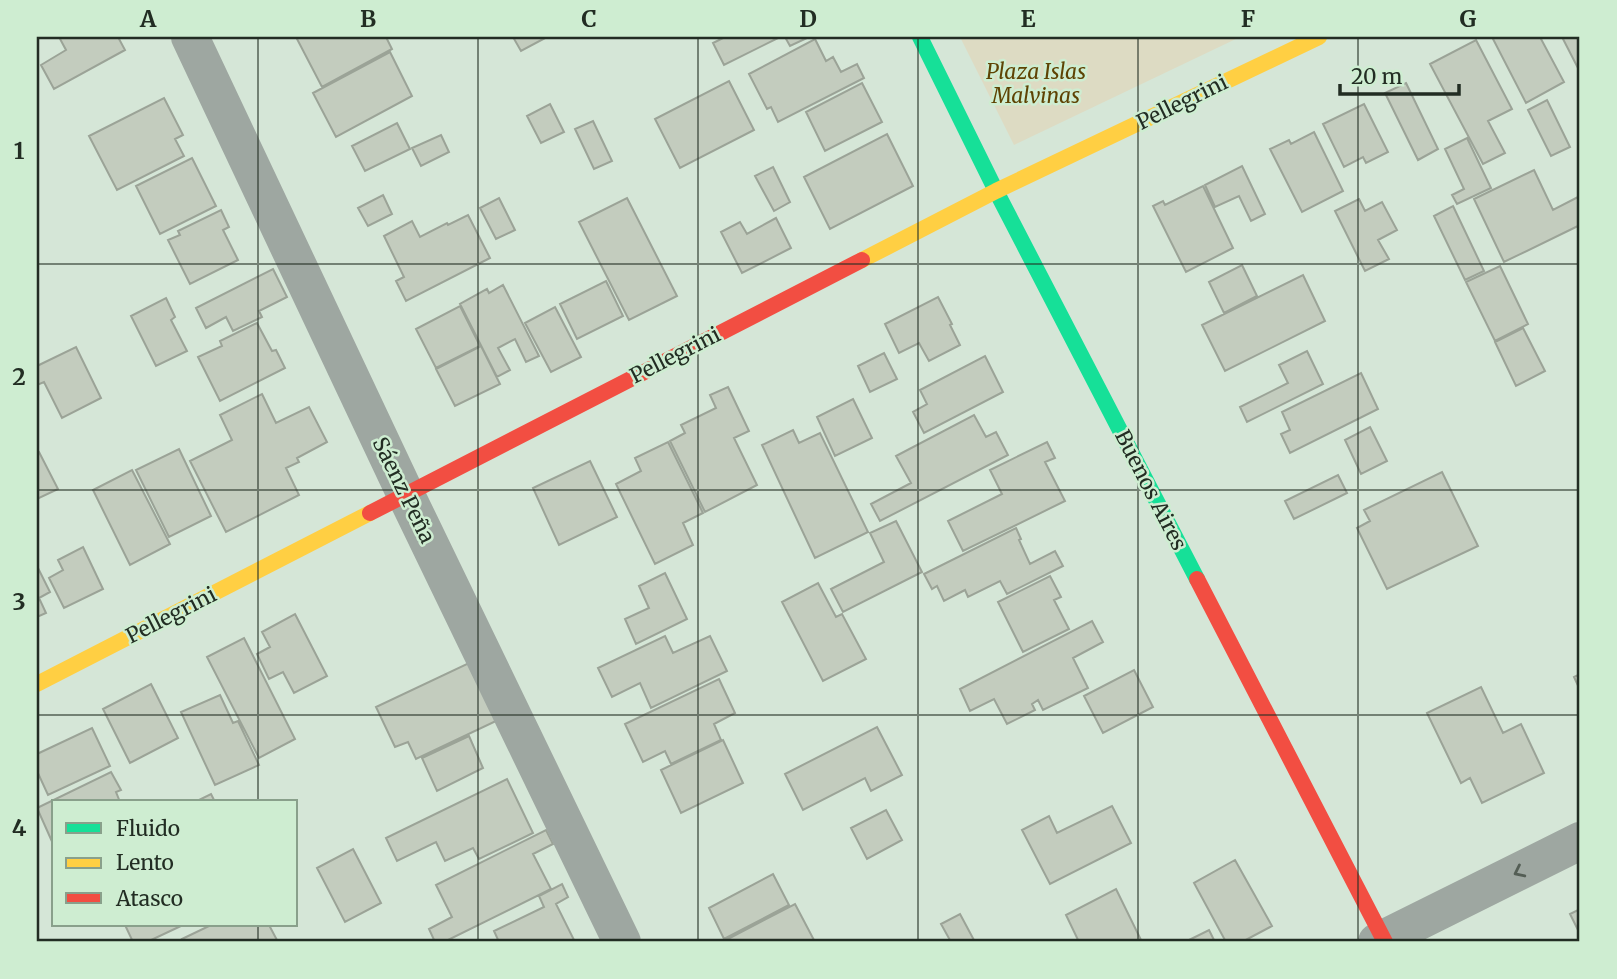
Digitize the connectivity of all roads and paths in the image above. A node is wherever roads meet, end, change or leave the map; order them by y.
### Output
1 (190, 37) edge
2 (919, 37) edge
3 (1319, 37) edge
4 (996, 191) junction
5 (405, 493) junction
6 (37, 684) edge
7 (1580, 841) edge
8 (1382, 941) edge
9 (622, 942) edge

1 - 5 street, Sáenz Peña
2 - 4 street, Buenos Aires
3 - 4 street, Pellegrini
4 - 5 street, Pellegrini
4 - 8 street, Buenos Aires
5 - 6 street, Pellegrini
5 - 9 street, Sáenz Peña
7 -> 8 street

